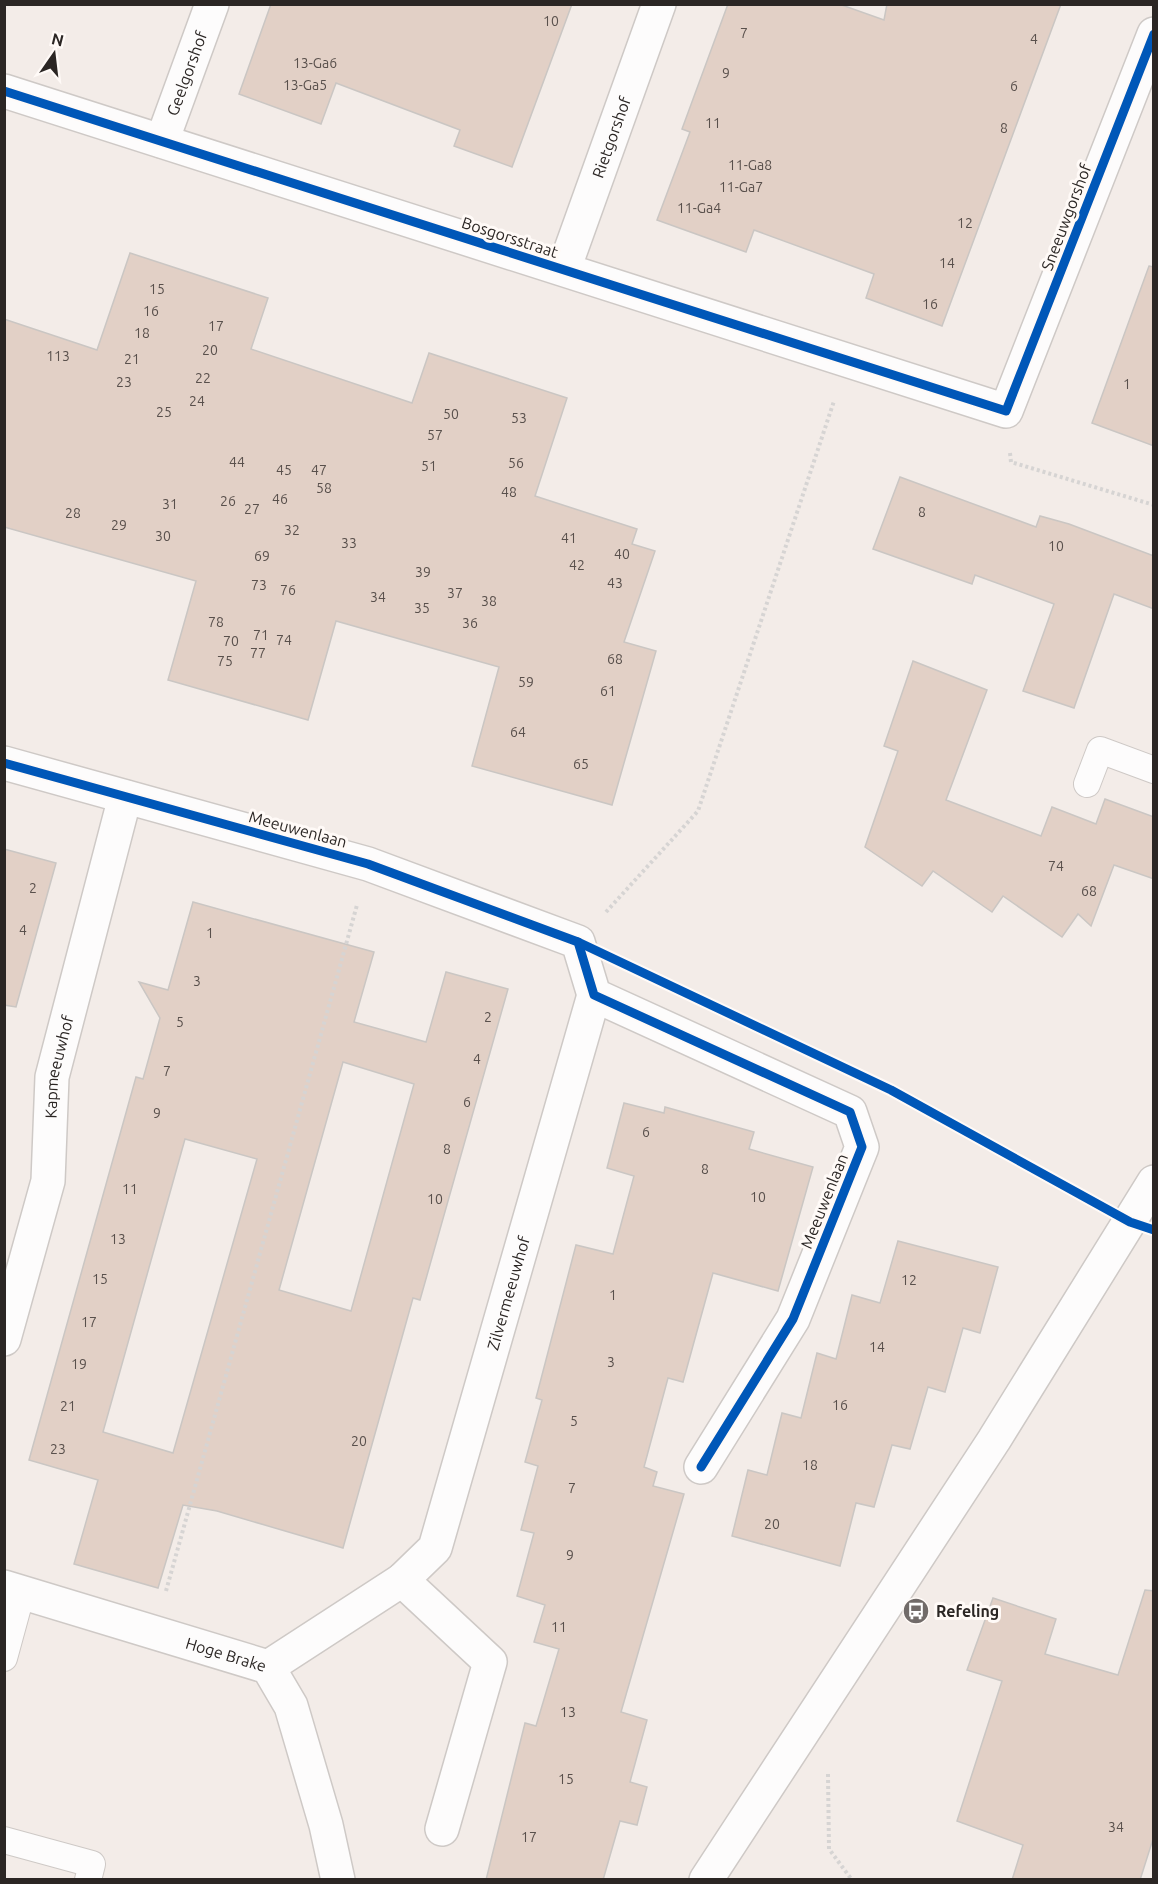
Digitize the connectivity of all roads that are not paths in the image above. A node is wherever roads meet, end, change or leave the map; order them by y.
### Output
1 (212, 4) edge
2 (659, 4) edge
3 (1154, 34) edge
4 (4, 91) edge
5 (162, 141) junction
6 (564, 270) junction
7 (1006, 411) joint
8 (4, 763) edge
9 (1154, 770) edge
10 (1087, 784) dead end
11 (125, 797) junction
12 (594, 995) junction
13 (1154, 1182) edge
14 (4, 1339) edge
15 (701, 1467) dead end
16 (402, 1580) junction
17 (13, 1590) edge
18 (4, 1658) edge
19 (268, 1667) junction
20 (442, 1829) dead end
21 (4, 1840) edge
22 (88, 1880) edge
23 (338, 1880) edge
24 (706, 1880) edge

1 - 5 street, Geelgorshof
2 - 6 street, Rietgorshof
3 - 7 street, Sneeuwgorshof
4 - 5 street, Bosgorsstraat
5 - 6 street, Bosgorsstraat
6 - 7 street, Bosgorsstraat
8 - 11 street, Meeuwenlaan
9 - 10 lane
11 - 12 street, Meeuwenlaan
11 - 14 street, Kapmeeuwhof
12 - 15 street, Meeuwenlaan
12 - 16 street, Zilvermeeuwhof
13 - 24 street
16 - 19 street, Zilvermeeuwhof
16 - 20 street
17 - 18 lane
17 - 19 street, Hoge Brake
19 - 23 street, Hoge Brake
21 - 22 lane

